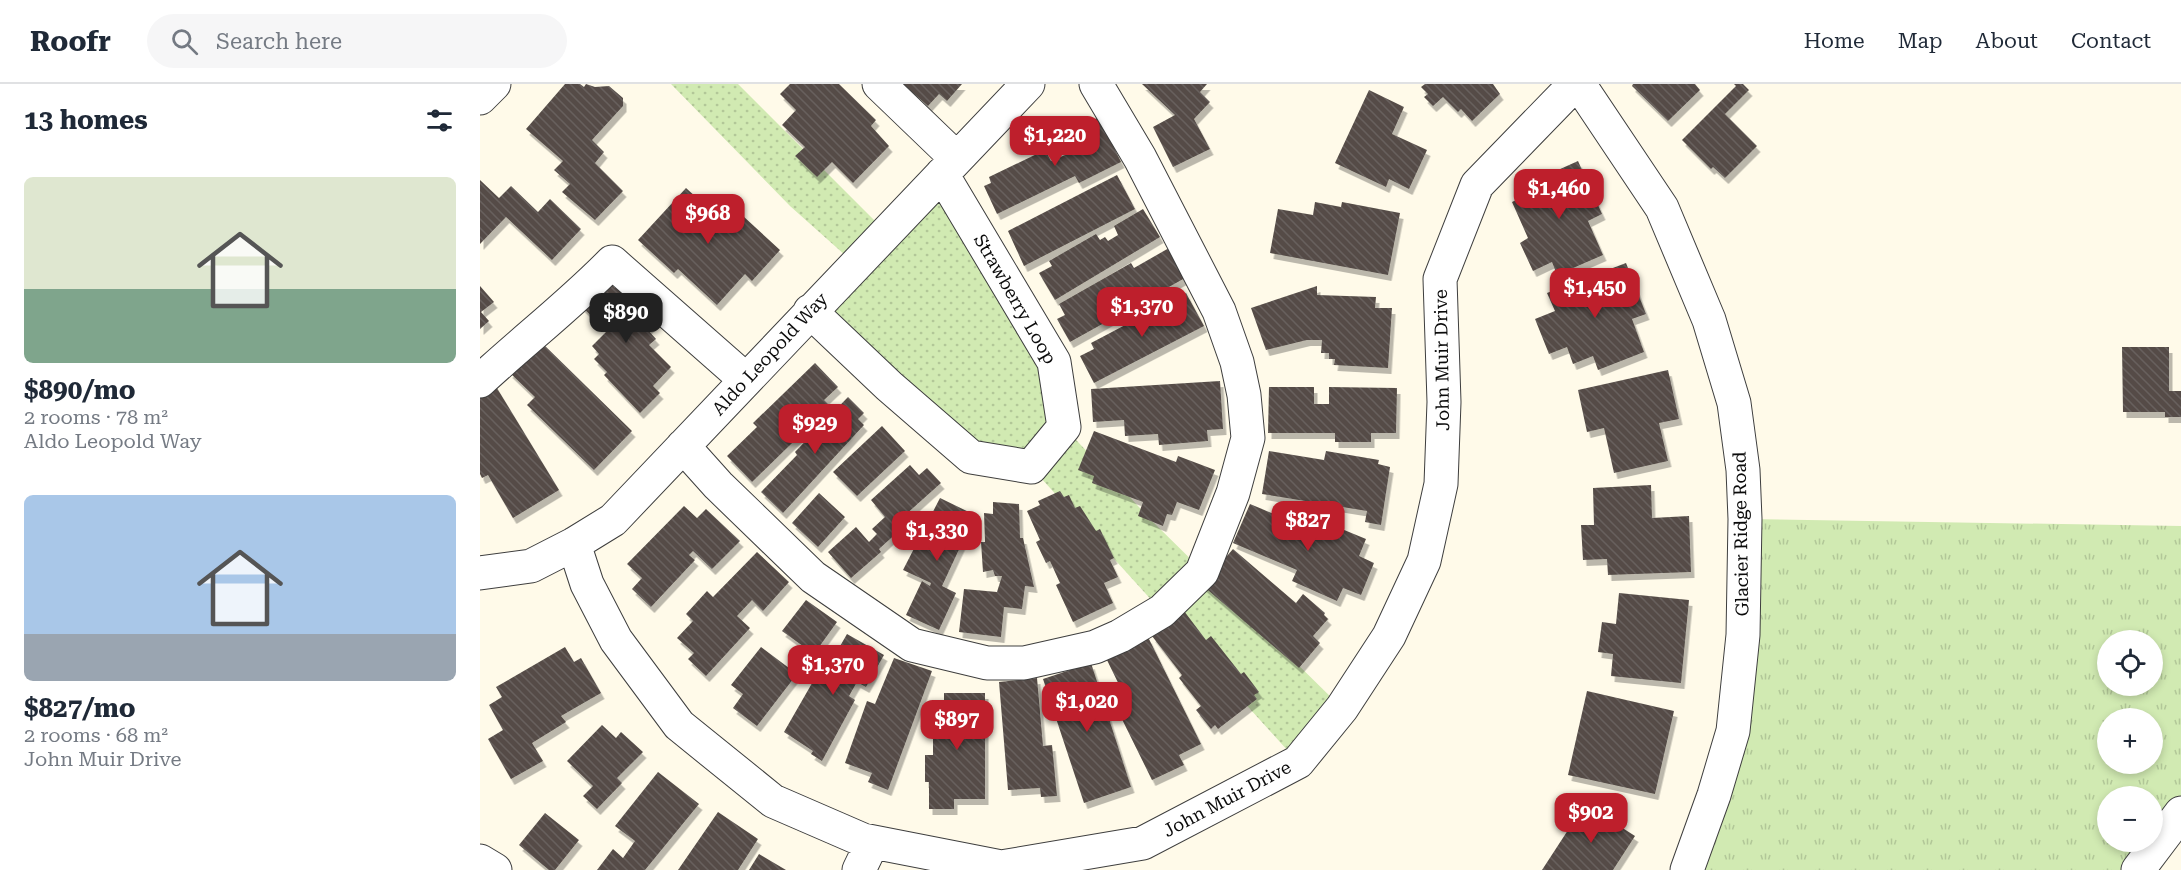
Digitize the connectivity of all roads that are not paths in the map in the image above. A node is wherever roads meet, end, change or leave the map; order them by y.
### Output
1 (494, 84) edge
2 (879, 84) edge
3 (1028, 84) edge
4 (1095, 84) edge
5 (1577, 84) edge
6 (480, 98) edge
7 (949, 166) junction
8 (810, 311) junction
9 (746, 380) junction
10 (480, 381) edge
11 (684, 446) junction
12 (574, 544) junction
13 (480, 573) edge
14 (2181, 813) edge
15 (866, 856) edge
16 (480, 861) edge
17 (495, 870) edge
18 (1687, 870) edge
19 (2138, 870) edge

1 - 6 street
2 - 7 street
3 - 7 street, Aldo Leopold Way
4 - 11 street
5 - 15 street, John Muir Drive
5 - 18 street, Glacier Ridge Road
7 - 8 street, Aldo Leopold Way
7 - 8 street, Strawberry Loop
8 - 9 street, Aldo Leopold Way
9 - 10 street
9 - 11 street, Aldo Leopold Way
11 - 12 street, Aldo Leopold Way
12 - 13 street, Aldo Leopold Way
12 - 15 street, John Muir Drive
14 - 19 street
16 - 17 street

